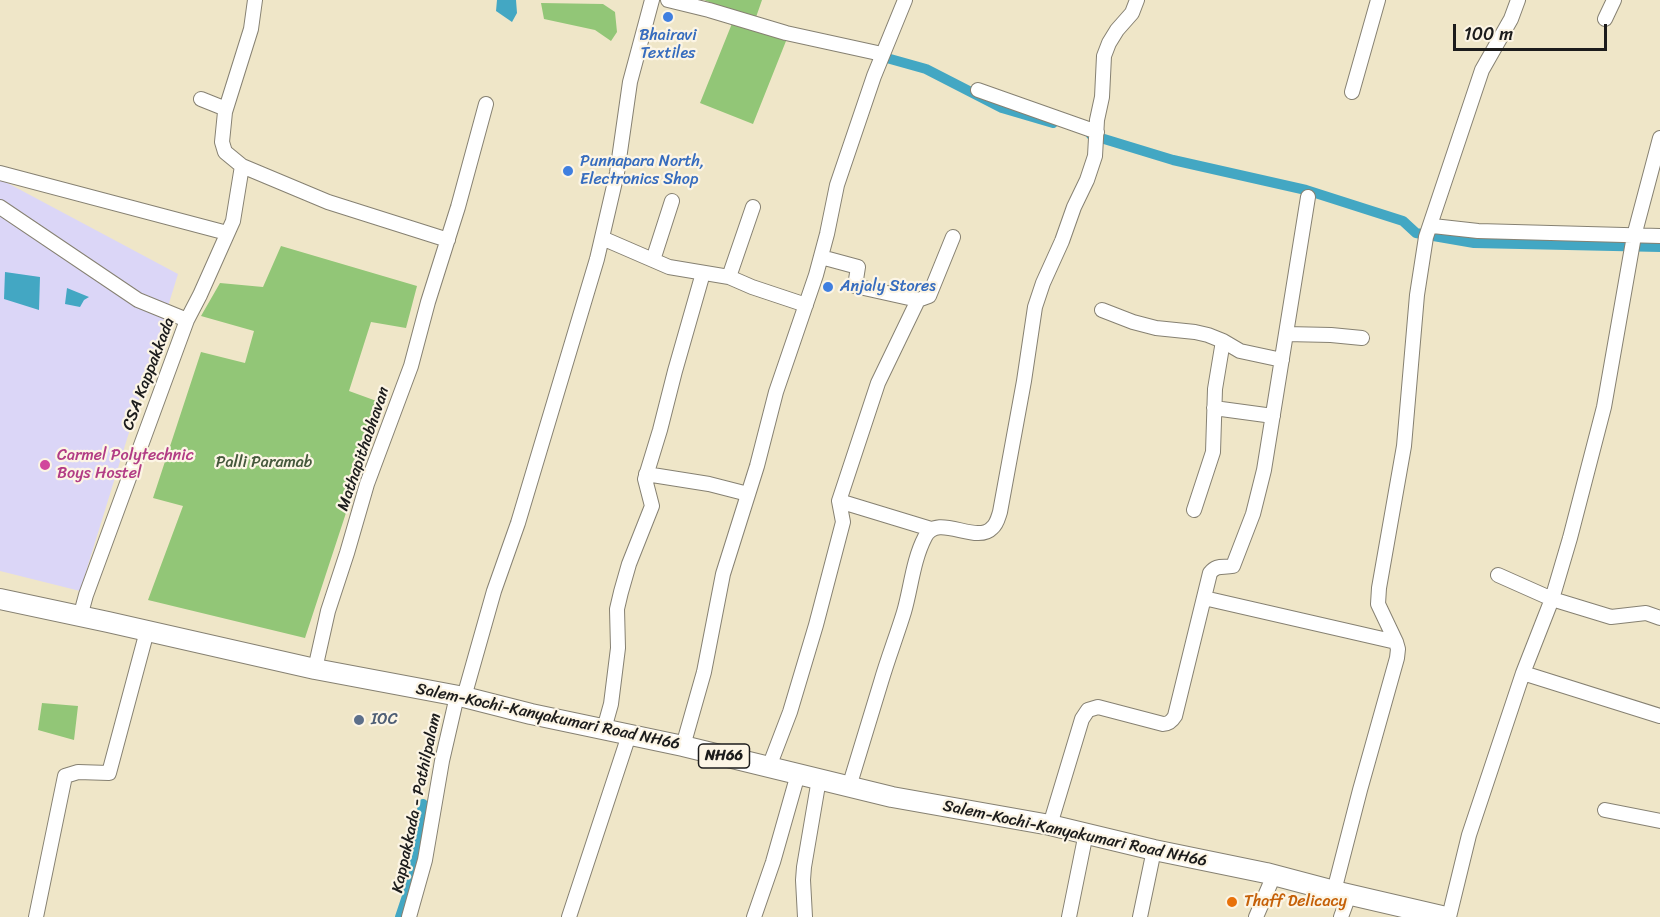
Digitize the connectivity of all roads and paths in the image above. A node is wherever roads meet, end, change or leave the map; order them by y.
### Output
1 (255, 0) edge
2 (652, 0) edge
3 (668, 0) edge
4 (905, 0) edge
5 (1137, 0) edge
6 (1378, 0) edge
7 (1518, 0) edge
8 (1614, 0) edge
9 (1605, 19) dead end
10 (881, 57) junction
11 (978, 90) dead end
12 (1352, 92) dead end
13 (201, 99) dead end
14 (486, 104) dead end
15 (226, 109) junction
16 (1096, 137) junction
17 (1660, 138) edge
18 (242, 166) junction
19 (0, 173) edge
20 (1308, 200) dead end
21 (672, 201) dead end
22 (0, 207) edge
23 (753, 207) dead end
24 (1434, 225) junction
25 (227, 233) junction
26 (1660, 236) edge
27 (952, 237) dead end
28 (602, 238) junction
29 (1634, 238) junction
30 (448, 240) junction
31 (821, 256) junction
32 (653, 260) junction
33 (703, 273) junction
34 (729, 277) junction
35 (918, 300) junction
36 (806, 304) junction
37 (1102, 310) dead end
38 (187, 320) junction
39 (1286, 334) junction
40 (1362, 338) dead end
41 (1223, 341) junction
42 (1282, 360) junction
43 (1215, 408) junction
44 (1273, 416) junction
45 (646, 474) junction
46 (748, 494) junction
47 (839, 501) junction
48 (1194, 510) dead end
49 (931, 529) junction
50 (1498, 575) dead end
51 (1204, 598) junction
52 (0, 599) edge
53 (1552, 599) junction
54 (80, 617) junction
55 (1660, 618) edge
56 (147, 631) junction
57 (1396, 642) junction
58 (315, 669) junction
59 (1523, 673) junction
60 (460, 697) junction
61 (1660, 716) edge
62 (604, 729) junction
63 (629, 735) junction
64 (683, 746) junction
65 (769, 767) junction
66 (798, 774) junction
67 (819, 779) junction
68 (849, 787) junction
69 (1605, 810) dead end
70 (1660, 821) edge
71 (1050, 825) junction
72 (1086, 833) junction
73 (1154, 850) junction
74 (1274, 875) junction
75 (1341, 893) junction
76 (1423, 914) edge
77 (36, 917) edge
78 (409, 917) edge
79 (569, 917) edge
80 (754, 917) edge
81 (805, 917) edge
82 (1069, 917) edge
83 (1140, 917) edge
84 (1256, 917) edge
85 (1341, 917) edge
86 (1448, 917) edge

1 - 15 street
2 - 28 street, Kappakkada - Pathilpalam
3 - 10 street
4 - 10 street
5 - 16 street
6 - 12 street
7 - 24 street
8 - 9 street
10 - 31 street
11 - 16 street
13 - 15 street
14 - 30 street, Mathapithabhavan
15 - 18 street
16 - 49 street
17 - 29 street
18 - 25 street, CSA Kappakkada
18 - 30 street
19 - 25 street
20 - 39 street
21 - 32 street
22 - 38 street
23 - 34 street
24 - 29 street
24 - 57 street
25 - 38 street, CSA Kappakkada
26 - 29 street
27 - 35 street
28 - 32 street
28 - 60 street, Kappakkada - Pathilpalam
29 - 53 street
30 - 58 street, Mathapithabhavan
31 - 35 street
31 - 36 street
32 - 33 street
33 - 34 street
33 - 45 street
34 - 36 street
35 - 47 street
36 - 46 street
37 - 41 street
38 - 54 street, CSA Kappakkada
39 - 40 street
39 - 42 street
41 - 42 street
41 - 43 street
42 - 44 street
43 - 44 street
43 - 48 street
44 - 51 street
45 - 46 street
45 - 62 street
46 - 64 street
47 - 49 street
47 - 65 street
49 - 68 street
50 - 53 street
51 - 57 street
51 - 71 street
52 - 54 highway, Salem-Kochi-Kanyakumari Road NH66 / NH66
53 - 55 street
53 - 59 street
54 - 56 highway, Salem-Kochi-Kanyakumari Road NH66 / NH66
56 - 58 highway, Salem-Kochi-Kanyakumari Road NH66 / NH66
56 - 77 street
57 - 75 street
58 - 60 highway, Salem-Kochi-Kanyakumari Road NH66 / NH66
59 - 61 street
59 - 86 street
60 - 62 highway, Salem-Kochi-Kanyakumari Road NH66 / NH66
60 - 78 street, Kappakkada - Pathilpalam
62 - 63 highway, Salem-Kochi-Kanyakumari Road NH66 / NH66
63 - 64 highway, Salem-Kochi-Kanyakumari Road NH66 / NH66
63 - 79 street
64 - 65 highway, Salem-Kochi-Kanyakumari Road NH66 / NH66
65 - 66 highway, Salem-Kochi-Kanyakumari Road NH66 / NH66
66 - 67 highway, Salem-Kochi-Kanyakumari Road NH66 / NH66
66 - 80 street
67 - 68 highway, Salem-Kochi-Kanyakumari Road NH66 / NH66
67 - 81 street
68 - 71 highway, Salem-Kochi-Kanyakumari Road NH66 / NH66
69 - 70 street
71 - 72 highway, Salem-Kochi-Kanyakumari Road NH66 / NH66
72 - 73 highway, Salem-Kochi-Kanyakumari Road NH66 / NH66
72 - 82 street
73 - 74 highway, Salem-Kochi-Kanyakumari Road NH66 / NH66
73 - 83 street
74 - 75 highway, Salem-Kochi-Kanyakumari Road NH66 / NH66
74 - 84 street
75 - 76 highway, Salem-Kochi-Kanyakumari Road NH66 / NH66
75 - 85 street
76 - 86 highway, Salem-Kochi-Kanyakumari Road NH66 / NH66

